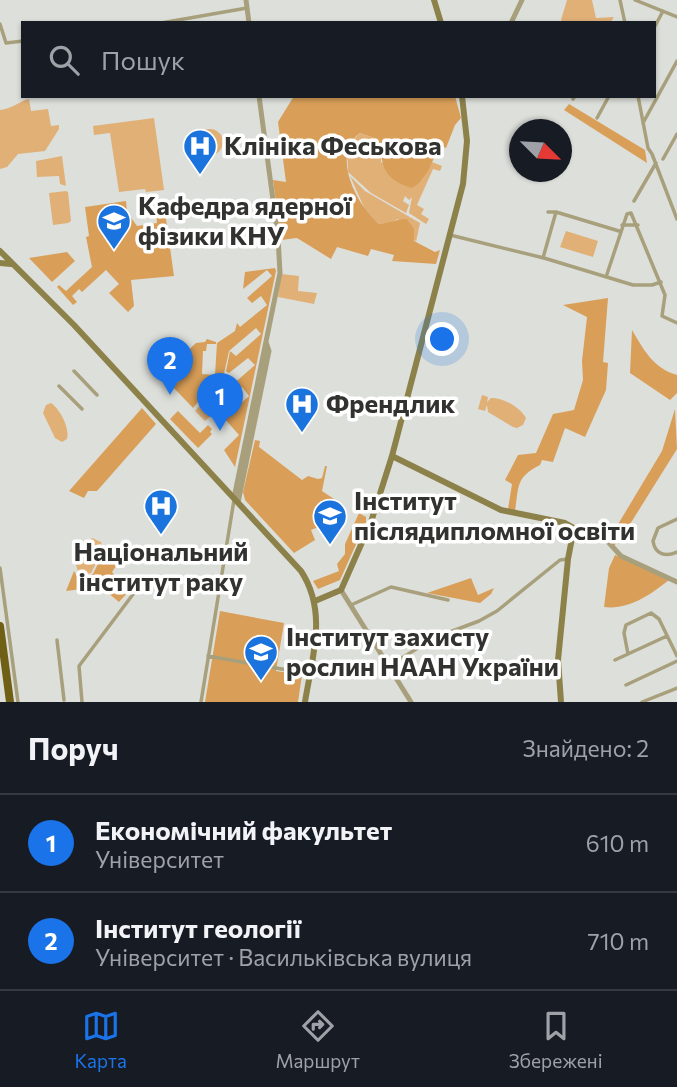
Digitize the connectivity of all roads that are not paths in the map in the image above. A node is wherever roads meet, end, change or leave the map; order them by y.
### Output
1 (246, 0) edge
2 (434, 0) edge
3 (522, 0) edge
4 (620, 0) edge
5 (635, 0) edge
6 (642, 1) edge
7 (247, 8) junction
8 (663, 11) junction
9 (676, 15) edge
10 (172, 21) edge
11 (249, 21) edge
12 (440, 21) edge
13 (512, 21) edge
14 (625, 21) edge
15 (0, 24) edge
16 (656, 24) edge
17 (21, 41) edge
18 (677, 61) edge
19 (259, 98) edge
20 (462, 98) edge
21 (608, 98) edge
22 (638, 98) edge
23 (597, 118) dead end
24 (643, 123) junction
25 (677, 134) edge
26 (663, 159) dead end
27 (656, 163) junction
28 (634, 201) dead end
29 (548, 212) dead end
30 (556, 212) junction
31 (677, 219) edge
32 (622, 225) junction
33 (638, 225) junction
34 (620, 231) junction
35 (450, 235) junction
36 (0, 252) edge
37 (543, 258) junction
38 (0, 263) edge
39 (11, 264) junction
40 (606, 277) junction
41 (660, 282) junction
42 (677, 323) edge
43 (74, 371) dead end
44 (60, 386) dead end
45 (97, 395) dead end
46 (82, 409) dead end
47 (392, 456) junction
48 (234, 501) junction
49 (677, 519) edge
50 (574, 528) junction
51 (677, 552) edge
52 (568, 559) junction
53 (0, 568) edge
54 (677, 582) edge
55 (140, 585) dead end
56 (341, 590) junction
57 (448, 600) dead end
58 (315, 601) junction
59 (351, 605) junction
60 (0, 626) edge
61 (667, 636) junction
62 (57, 640) dead end
63 (1, 646) edge
64 (628, 654) junction
65 (208, 656) junction
66 (677, 659) edge
67 (615, 660) dead end
68 (389, 666) junction
69 (310, 674) junction
70 (626, 685) dead end
71 (677, 688) edge
72 (64, 700) edge
73 (10, 702) edge
74 (18, 702) edge
75 (82, 702) edge
76 (201, 702) edge
77 (305, 702) edge
78 (411, 702) edge
79 (561, 702) edge
80 (642, 702) edge

1 - 7 street
2 - 12 main road
3 - 13 street
4 - 14 street
5 - 6 street
6 - 8 street
7 - 10 street
7 - 11 street
8 - 9 street
8 - 16 street
15 - 17 street
18 - 24 street
19 - 48 street
20 - 35 main road
21 - 23 street
22 - 24 street
24 - 27 street
25 - 26 street
27 - 28 street
27 - 31 street
29 - 30 street
30 - 34 street
30 - 37 street
32 - 33 street
32 - 33 street
32 - 34 street
33 - 41 street
34 - 40 street
35 - 37 street
35 - 47 main road
36 - 39 main road
36 - 48 main road
37 - 40 street
38 - 39 main road
39 - 48 main road
40 - 41 street
41 - 42 street
43 - 45 street
44 - 46 street
47 - 50 main road
47 - 56 main road
48 - 58 main road
48 - 65 street
49 - 51 street
50 - 52 main road
50 - 54 street
52 - 68 street
52 - 79 main road
53 - 74 street
55 - 75 street
56 - 58 main road
56 - 59 street
57 - 59 street
58 - 69 main road
59 - 68 street
60 - 63 highway
61 - 64 street
61 - 64 street
61 - 66 street
62 - 72 street
63 - 73 highway
64 - 67 street
65 - 69 street
65 - 76 street
66 - 70 street
68 - 78 street
69 - 77 main road
71 - 80 street

